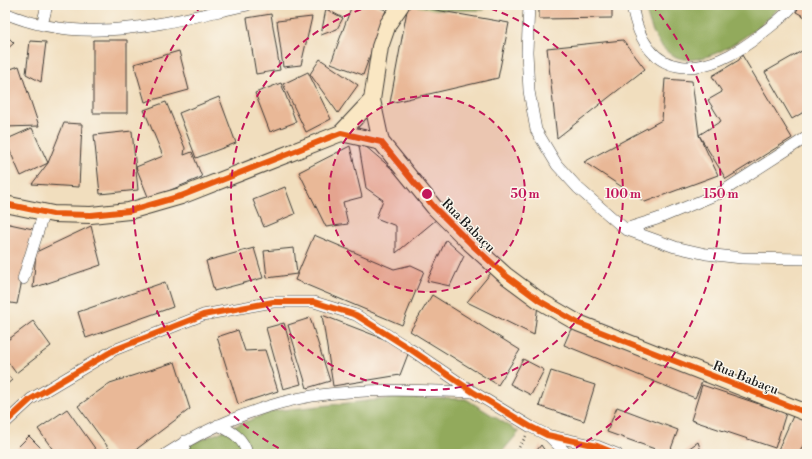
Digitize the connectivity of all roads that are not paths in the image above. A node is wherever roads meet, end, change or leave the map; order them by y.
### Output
1 (47, 5) edge
2 (247, 5) edge
3 (401, 5) edge
4 (529, 5) edge
5 (632, 5) edge
6 (793, 5) edge
7 (5, 13) edge
8 (42, 25) junction
9 (372, 100) junction
10 (341, 133) junction
11 (807, 136) edge
12 (381, 142) junction
13 (5, 204) edge
14 (44, 212) junction
15 (625, 229) junction
16 (807, 259) edge
17 (23, 279) dead end
18 (473, 392) junction
19 (807, 413) edge
20 (5, 423) edge
21 (218, 425) junction
22 (547, 435) junction
23 (185, 441) junction
24 (166, 454) edge
25 (184, 454) edge
26 (247, 454) edge
27 (567, 454) edge
28 (618, 454) edge

1 - 8 street
2 - 8 street
3 - 9 street
4 - 15 street
5 - 6 street
7 - 8 street
9 - 10 street
9 - 12 street
10 - 12 street
10 - 14 street
11 - 15 street
12 - 19 street, Rua Babaçu
13 - 14 street
14 - 17 street
15 - 16 street
18 - 20 street
18 - 21 street
18 - 22 street
21 - 23 street
21 - 26 street
22 - 27 street
22 - 28 street
23 - 24 street
23 - 25 street

